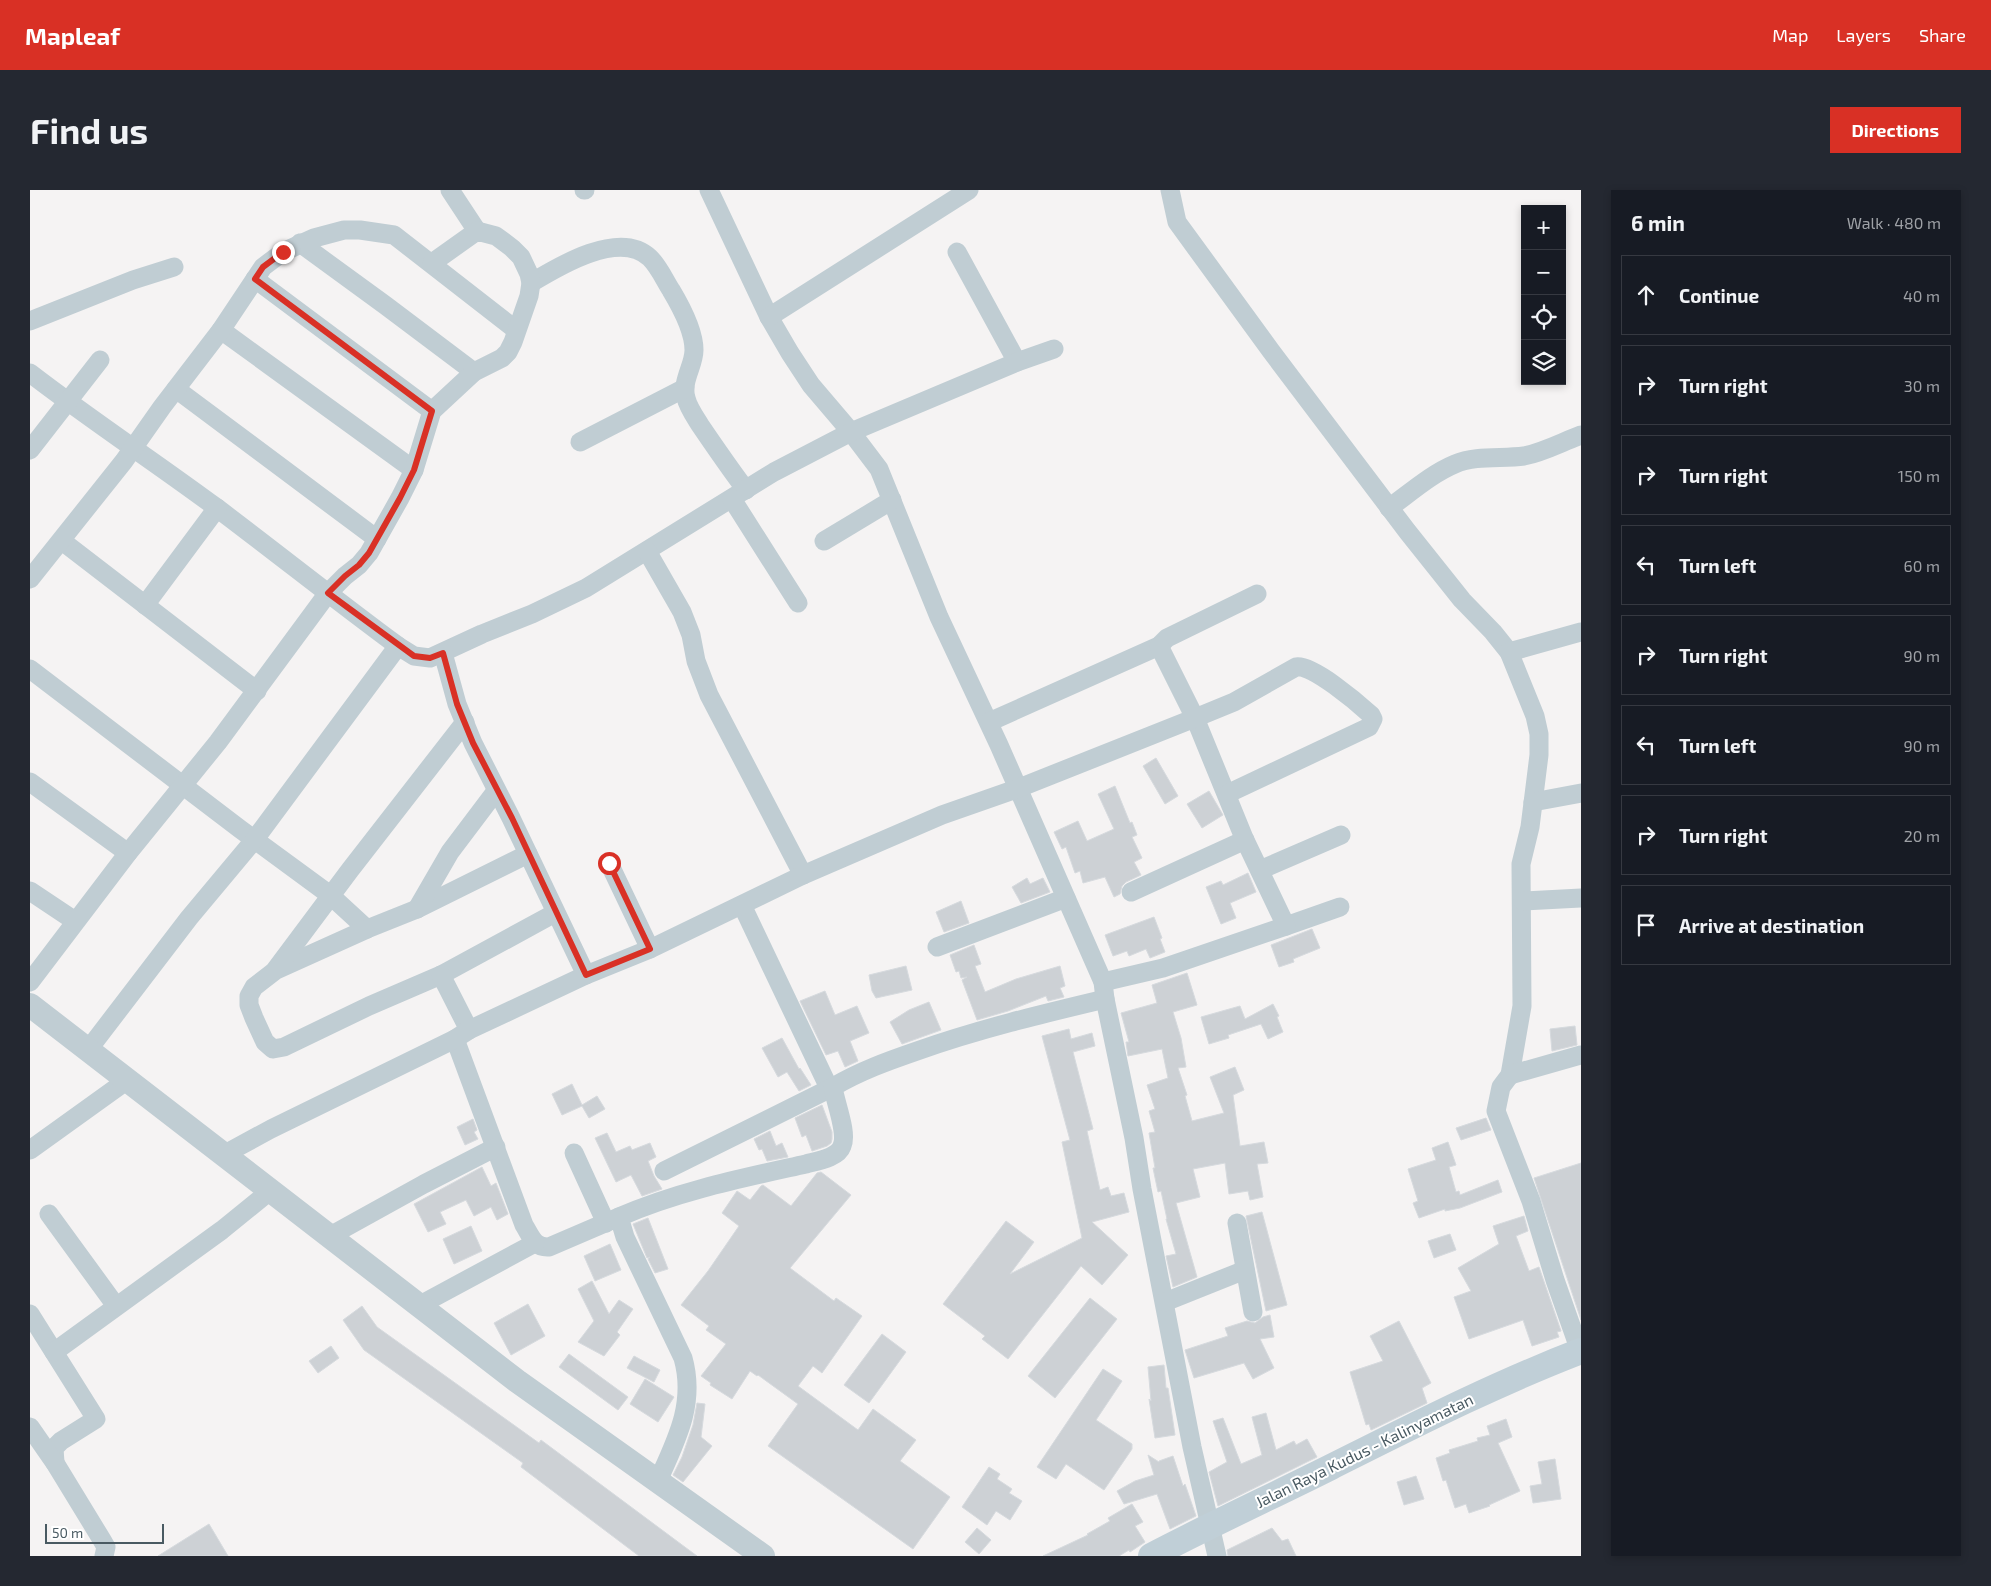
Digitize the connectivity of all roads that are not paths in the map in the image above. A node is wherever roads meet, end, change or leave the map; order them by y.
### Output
1 (450, 190) edge
2 (709, 190) edge
3 (969, 190) edge
4 (1170, 190) edge
5 (476, 231) junction
6 (300, 243) junction
7 (957, 252) dead end
8 (432, 263) junction
9 (174, 267) dead end
10 (255, 279) junction
11 (531, 283) junction
12 (769, 317) junction
13 (30, 321) edge
14 (221, 330) junction
15 (516, 330) junction
16 (1054, 349) dead end
17 (100, 360) dead end
18 (1017, 362) junction
19 (474, 372) junction
20 (30, 373) edge
21 (685, 388) junction
22 (176, 389) junction
23 (68, 402) junction
24 (432, 411) junction
25 (851, 432) junction
26 (1581, 435) edge
27 (580, 442) dead end
28 (134, 448) junction
29 (30, 450) edge
30 (414, 470) junction
31 (739, 495) junction
32 (892, 500) junction
33 (217, 508) junction
34 (1388, 508) junction
35 (377, 538) junction
36 (62, 540) junction
37 (824, 541) dead end
38 (647, 551) junction
39 (30, 579) edge
40 (328, 593) junction
41 (1257, 594) dead end
42 (798, 603) dead end
43 (145, 605) junction
44 (1581, 632) edge
45 (398, 646) junction
46 (1159, 646) junction
47 (1509, 652) junction
48 (443, 653) junction
49 (30, 669) edge
50 (257, 691) junction
51 (1196, 718) junction
52 (465, 722) junction
53 (989, 722) junction
54 (30, 782) edge
55 (183, 785) junction
56 (1018, 788) junction
57 (496, 791) junction
58 (1581, 793) edge
59 (1227, 794) junction
60 (1533, 802) junction
61 (1341, 836) dead end
62 (255, 839) junction
63 (1246, 840) junction
64 (128, 853) junction
65 (528, 854) junction
66 (609, 863) dead end
67 (1260, 870) junction
68 (803, 875) junction
69 (30, 890) edge
70 (1131, 892) dead end
71 (330, 895) junction
72 (1066, 898) junction
73 (1581, 898) edge
74 (1523, 901) junction
75 (742, 905) junction
76 (1340, 906) dead end
77 (417, 909) junction
78 (555, 913) junction
79 (75, 921) junction
80 (1286, 926) junction
81 (367, 929) junction
82 (937, 947) dead end
83 (650, 949) junction
84 (276, 970) junction
85 (441, 975) junction
86 (586, 975) junction
87 (30, 982) edge
88 (1104, 991) junction
89 (30, 1004) edge
90 (462, 1035) junction
91 (88, 1050) junction
92 (1581, 1055) edge
93 (1510, 1075) junction
94 (126, 1081) junction
95 (831, 1087) junction
96 (496, 1147) junction
97 (30, 1150) edge
98 (574, 1153) dead end
99 (223, 1155) junction
100 (664, 1171) dead end
101 (270, 1191) junction
102 (49, 1214) dead end
103 (613, 1220) junction
104 (1238, 1223) dead end
105 (330, 1236) junction
106 (534, 1243) junction
107 (1244, 1270) junction
108 (1165, 1302) junction
109 (420, 1305) junction
110 (116, 1306) junction
111 (1253, 1312) dead end
112 (30, 1314) edge
113 (1580, 1351) edge
114 (54, 1352) junction
115 (30, 1427) edge
116 (55, 1463) junction
117 (658, 1483) junction
118 (1210, 1525) junction
119 (104, 1556) edge
120 (763, 1556) edge
121 (1151, 1556) edge
122 (1217, 1556) edge

1 - 5 street
2 - 12 street
3 - 12 street
4 - 34 street
5 - 8 street
5 - 11 street
6 - 8 street
6 - 10 street
6 - 19 street
7 - 18 street
8 - 15 street
9 - 13 street
10 - 14 street
10 - 24 street
11 - 15 street
11 - 21 street
12 - 25 street
14 - 22 street
14 - 30 street
15 - 19 street
16 - 18 street
17 - 23 street
18 - 25 street
19 - 24 street
20 - 23 street
21 - 27 street
21 - 31 street
22 - 28 street
22 - 35 street
23 - 28 street
23 - 29 street
24 - 30 street
25 - 31 street
25 - 32 street
26 - 34 street
28 - 33 street
28 - 36 street
30 - 35 street
31 - 38 street
31 - 42 street
32 - 37 street
32 - 53 street
33 - 40 street
33 - 43 street
34 - 47 street
35 - 40 street
36 - 39 street
36 - 43 street
38 - 48 street
38 - 68 street
40 - 45 street
40 - 50 street
41 - 46 street
43 - 50 street
44 - 47 street
45 - 48 street
45 - 62 street
46 - 51 street
46 - 53 street
47 - 60 street
48 - 52 street
49 - 55 street
50 - 55 street
51 - 56 street
51 - 59 street
51 - 59 street
52 - 57 street
52 - 71 street
53 - 56 street
54 - 64 street
55 - 62 street
55 - 64 street
56 - 68 street
56 - 72 street
57 - 65 street
57 - 77 street
58 - 60 street
59 - 63 street
60 - 74 street
61 - 67 street
62 - 71 street
62 - 91 street
63 - 67 street
63 - 70 street
64 - 79 street
65 - 77 street
65 - 78 street
66 - 83 street
67 - 80 street
68 - 75 street
69 - 79 street
71 - 81 street
71 - 84 street
72 - 82 street
72 - 88 street
73 - 74 street
74 - 93 street
75 - 83 street
75 - 95 street
76 - 80 street
77 - 81 street
78 - 85 street
78 - 86 street
79 - 87 street
80 - 88 street
81 - 84 street
83 - 86 street
84 - 85 street
85 - 90 street
86 - 90 street
88 - 95 street
88 - 108 street
89 - 91 street
90 - 96 street
90 - 99 street
91 - 94 street
92 - 93 street
93 - 113 street
94 - 97 street
94 - 99 street
95 - 100 street
95 - 103 street
96 - 105 street
96 - 106 street
98 - 103 street
99 - 101 street
101 - 105 street
101 - 110 street
102 - 110 street
103 - 106 street
103 - 117 street
104 - 107 street
105 - 109 street
106 - 109 street
107 - 108 street
107 - 111 street
108 - 118 street
109 - 117 street
110 - 114 street
112 - 114 street
113 - 118 main road, Jalan Raya Kudus - Kalinyamatan
114 - 116 street
115 - 116 street
116 - 119 street
117 - 120 street
118 - 121 main road, Jalan Raya Kudus - Kalinyamatan
118 - 122 street

